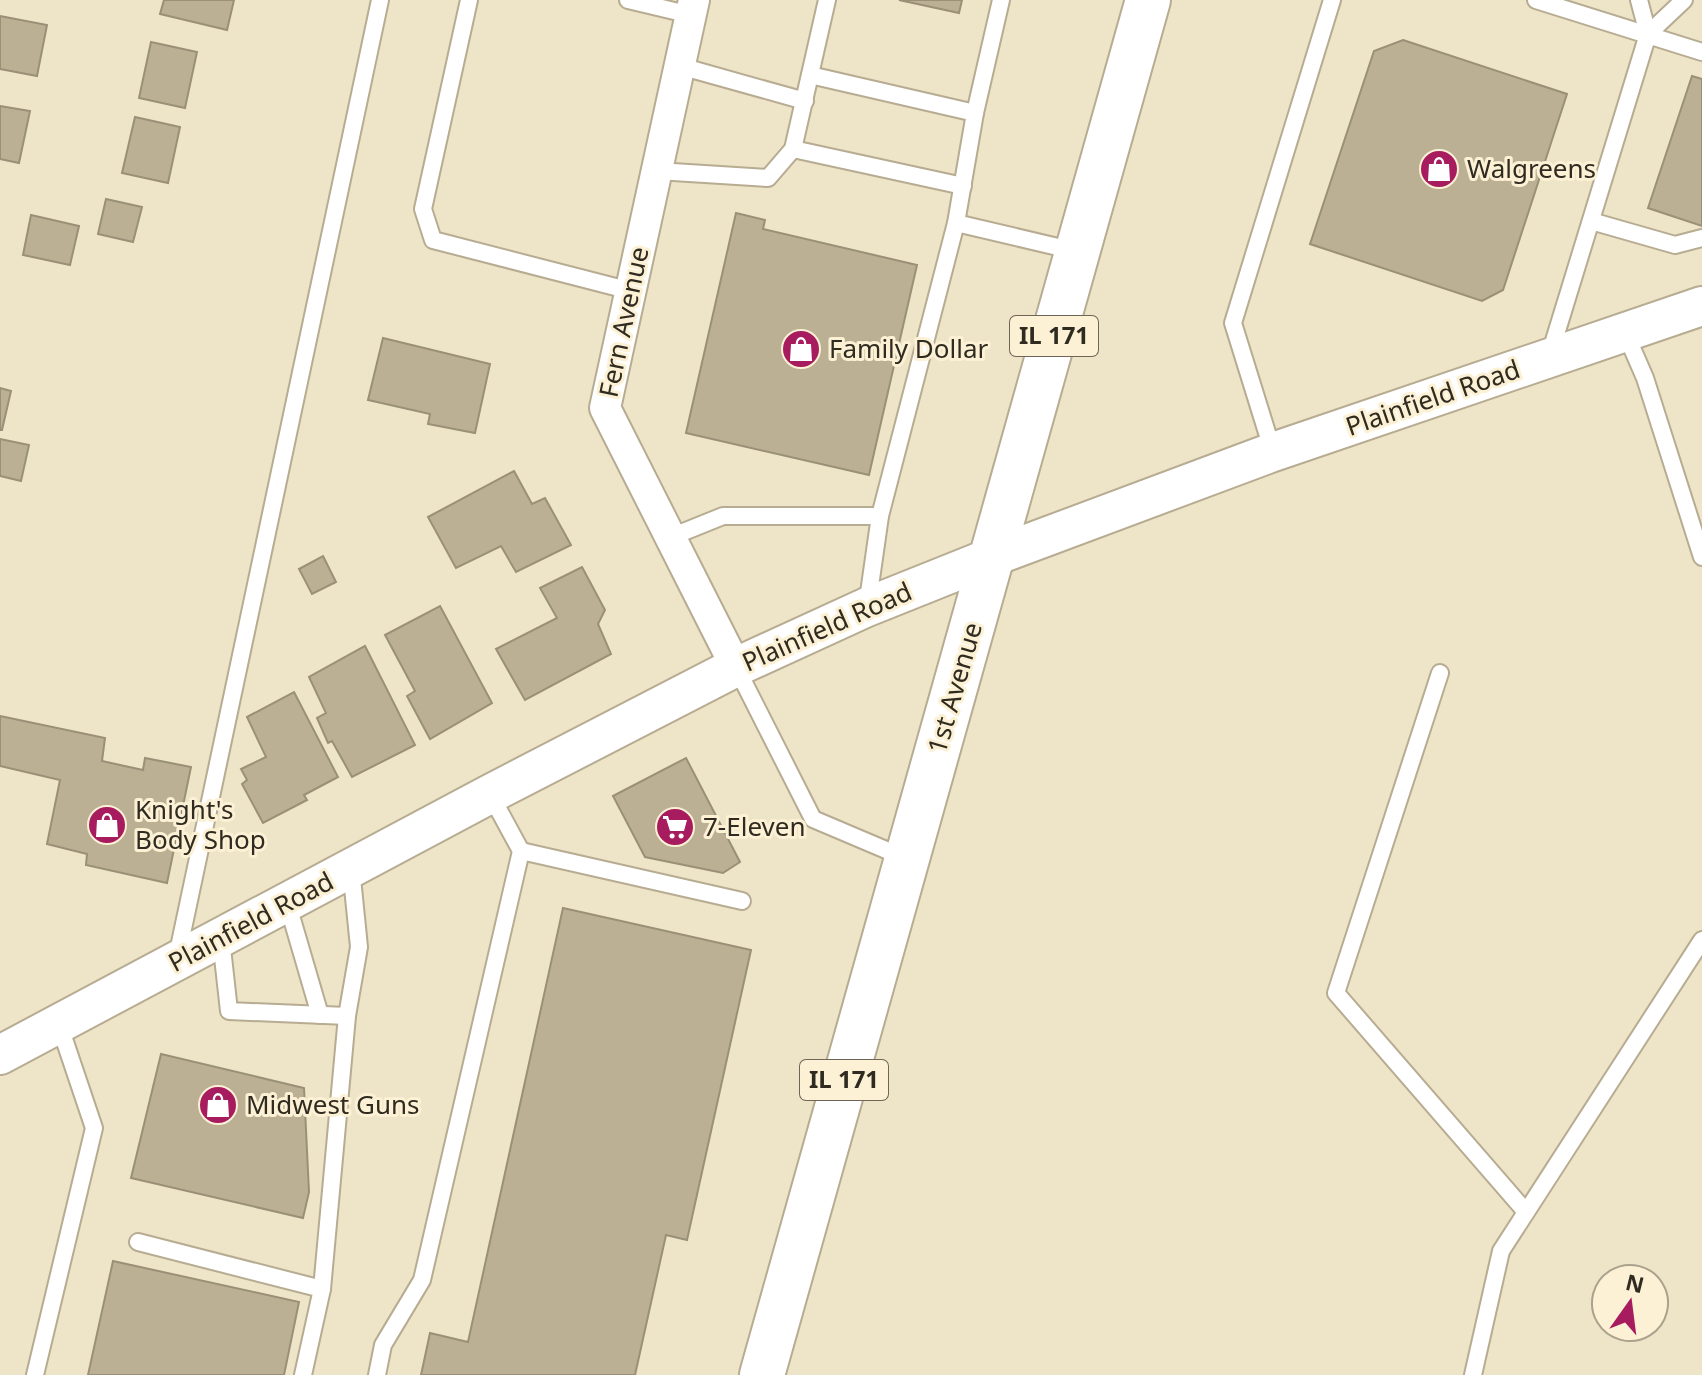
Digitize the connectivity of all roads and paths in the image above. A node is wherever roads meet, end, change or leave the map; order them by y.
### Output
1 (380, 0) edge
2 (469, 0) edge
3 (628, 0) edge
4 (827, 0) edge
5 (1001, 0) edge
6 (1148, 0) edge
7 (1332, 0) edge
8 (1536, 0) edge
9 (1639, 0) edge
10 (1684, 0) edge
11 (693, 8) edge
12 (1648, 34) junction
13 (1702, 52) edge
14 (680, 66) junction
15 (810, 75) junction
16 (805, 101) junction
17 (975, 113) junction
18 (793, 149) junction
19 (657, 171) junction
20 (963, 186) junction
21 (1591, 221) junction
22 (956, 223) junction
23 (1702, 238) edge
24 (1078, 252) junction
25 (631, 291) junction
26 (1702, 306) edge
27 (1625, 332) junction
28 (1549, 359) junction
29 (1273, 452) junction
30 (880, 516) junction
31 (671, 537) junction
32 (992, 557) junction
33 (1702, 557) edge
34 (867, 607) junction
35 (736, 667) junction
36 (1440, 673) dead end
37 (490, 794) junction
38 (521, 851) junction
39 (907, 858) junction
40 (351, 868) junction
41 (742, 901) dead end
42 (287, 902) junction
43 (221, 938) junction
44 (1702, 940) edge
45 (176, 962) junction
46 (320, 1015) junction
47 (347, 1016) junction
48 (59, 1024) junction
49 (0, 1055) edge
50 (1526, 1212) junction
51 (138, 1242) dead end
52 (322, 1289) junction
53 (35, 1375) edge
54 (303, 1375) edge
55 (377, 1375) edge
56 (762, 1375) edge
57 (1473, 1375) edge

1 - 45 lane
2 - 25 lane
3 - 11 lane
4 - 15 lane
5 - 17 lane
6 - 24 main road, 1st Avenue / IL 171
7 - 29 lane
8 - 12 lane
9 - 12 lane
10 - 12 lane
11 - 14 street, Fern Avenue
12 - 13 lane
12 - 21 lane
14 - 16 lane
14 - 19 street, Fern Avenue
15 - 16 lane
15 - 17 lane
16 - 18 lane
17 - 20 lane
18 - 19 lane
18 - 20 lane
19 - 25 street, Fern Avenue
20 - 22 lane
21 - 23 lane
21 - 28 lane
22 - 24 lane
22 - 30 lane
24 - 32 main road, 1st Avenue / IL 171
25 - 31 street, Fern Avenue
26 - 27 street, Plainfield Road
27 - 28 street, Plainfield Road
27 - 33 lane
28 - 29 street, Plainfield Road
29 - 32 street, Plainfield Road
30 - 31 lane
30 - 34 lane
31 - 35 street, Fern Avenue
32 - 34 street, Plainfield Road
32 - 39 main road, 1st Avenue / IL 171
34 - 35 street, Plainfield Road
35 - 37 street, Plainfield Road
35 - 39 lane
36 - 50 lane
37 - 38 lane
37 - 40 street, Plainfield Road
38 - 41 lane
38 - 55 lane
39 - 56 main road, 1st Avenue / IL 171
40 - 42 street, Plainfield Road
40 - 47 lane
42 - 43 street, Plainfield Road
42 - 46 lane
43 - 45 street, Plainfield Road
43 - 46 lane
44 - 50 lane
45 - 48 street, Plainfield Road
46 - 47 lane
47 - 52 lane
48 - 49 street, Plainfield Road
48 - 53 lane
50 - 57 lane
51 - 52 lane
52 - 54 lane

